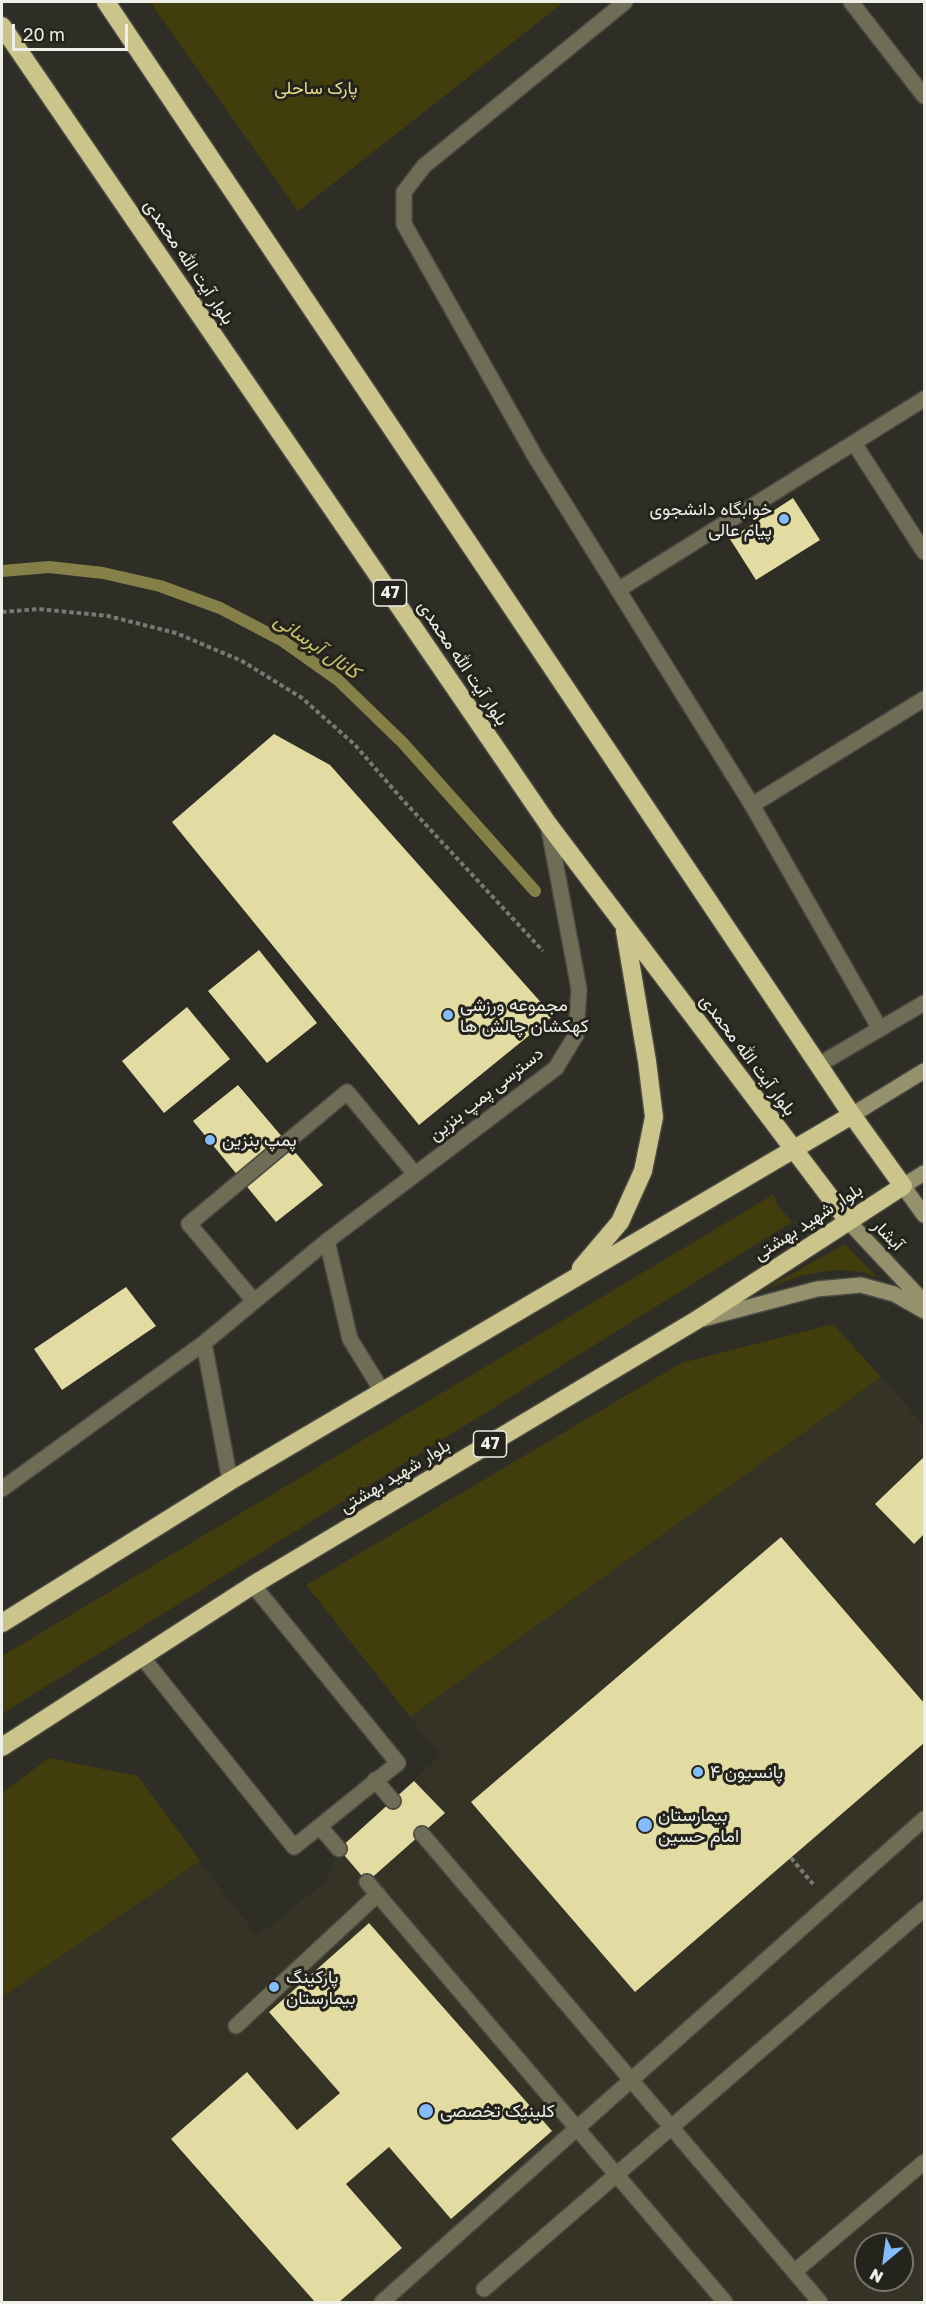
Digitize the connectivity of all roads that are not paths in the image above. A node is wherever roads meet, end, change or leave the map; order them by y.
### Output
1 (106, 2) edge
2 (625, 2) edge
3 (851, 2) edge
4 (2, 26) edge
5 (924, 96) edge
6 (924, 399) edge
7 (854, 443) junction
8 (924, 552) edge
9 (618, 590) junction
10 (924, 699) edge
11 (752, 805) junction
12 (548, 824) junction
13 (624, 926) junction
14 (924, 1003) edge
15 (880, 1029) junction
16 (820, 1064) junction
17 (924, 1071) edge
18 (852, 1115) junction
19 (793, 1150) junction
20 (924, 1173) edge
21 (415, 1174) junction
22 (903, 1186) junction
23 (924, 1215) edge
24 (848, 1221) junction
25 (327, 1240) junction
26 (541, 1298) junction
27 (254, 1301) junction
28 (924, 1302) edge
29 (924, 1311) edge
30 (694, 1321) junction
31 (204, 1343) junction
32 (382, 1391) junction
33 (230, 1481) junction
34 (2, 1489) edge
35 (253, 1585) junction
36 (2, 1623) edge
37 (142, 1657) junction
38 (2, 1747) edge
39 (375, 1780) junction
40 (393, 1801) dead end
41 (924, 1819) edge
42 (320, 1827) junction
43 (422, 1834) dead end
44 (339, 1849) dead end
45 (367, 1882) dead end
46 (378, 1894) junction
47 (924, 1909) edge
48 (236, 2026) dead end
49 (632, 2081) junction
50 (671, 2128) junction
51 (578, 2129) junction
52 (924, 2162) edge
53 (616, 2175) junction
54 (794, 2272) junction
55 (484, 2289) dead end
56 (382, 2302) edge
57 (725, 2302) edge
58 (820, 2302) edge

1 - 16 highway
2 - 9 street
3 - 5 street
4 - 12 highway, بلوار آیت الله محمدی / 47
6 - 7 street
7 - 8 street
7 - 9 street
9 - 11 street
10 - 11 street
11 - 15 street
12 - 13 highway, بلوار آیت الله محمدی / 47
12 - 21 street, دسترسی پمپ بنزین
13 - 19 highway, بلوار آیت الله محمدی / 47
13 - 26 highway
14 - 15 street
15 - 16 street
16 - 18 highway
17 - 18 street
18 - 19 highway
18 - 22 highway
19 - 24 highway, بلوار آیت الله محمدی / 47
19 - 26 highway
20 - 22 street, بلوار شهید بهشتی
21 - 25 street, دسترسی پمپ بنزین
21 - 27 street
22 - 23 street
22 - 24 highway, بلوار شهید بهشتی / 47
24 - 28 street, آبشار
24 - 30 highway, بلوار شهید بهشتی / 47
25 - 27 street, دسترسی پمپ بنزین
25 - 32 street
26 - 32 highway
27 - 31 street, دسترسی پمپ بنزین
29 - 30 street
30 - 35 highway, بلوار شهید بهشتی / 47
31 - 33 street
31 - 34 street, دسترسی پمپ بنزین
32 - 33 highway
33 - 36 highway
35 - 37 highway, بلوار شهید بهشتی / 47
35 - 39 street
37 - 38 highway, بلوار شهید بهشتی / 47
37 - 42 street
39 - 40 street
39 - 42 street
41 - 49 street
42 - 44 street
43 - 49 street
45 - 46 street
46 - 48 street
46 - 51 street
47 - 50 street
49 - 50 street
49 - 51 street
50 - 53 street
50 - 54 street
51 - 53 street
51 - 56 street
52 - 54 street
53 - 55 street
53 - 57 street
54 - 58 street

